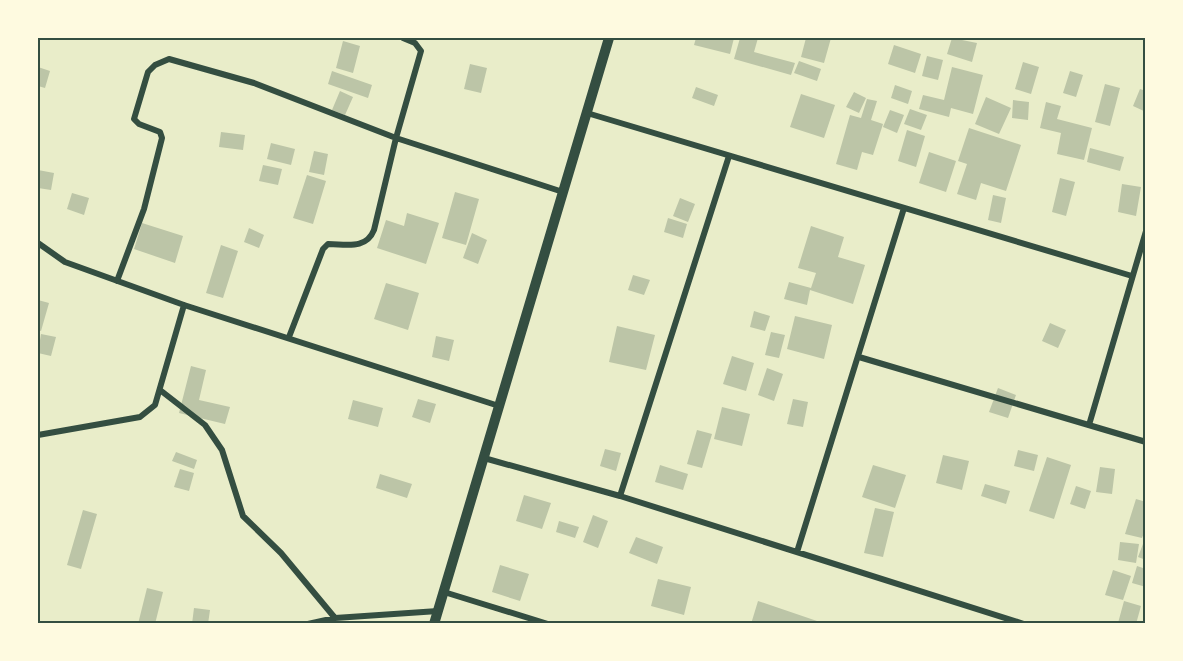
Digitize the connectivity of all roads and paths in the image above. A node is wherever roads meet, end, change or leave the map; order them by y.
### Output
1 (402, 38) edge
2 (609, 38) edge
3 (587, 113) junction
4 (396, 138) junction
5 (729, 156) junction
6 (563, 192) junction
7 (904, 208) junction
8 (1146, 231) edge
9 (38, 243) edge
10 (1132, 276) junction
11 (117, 280) junction
12 (184, 305) junction
13 (289, 337) junction
14 (859, 357) junction
15 (160, 390) junction
16 (499, 406) junction
17 (1089, 425) junction
18 (38, 435) edge
19 (1146, 442) edge
20 (484, 458) junction
21 (620, 496) junction
22 (797, 552) junction
23 (444, 592) junction
24 (438, 611) junction
25 (335, 618) junction
26 (308, 624) edge
27 (434, 624) edge
28 (548, 624) edge
29 (1024, 624) edge

1 - 4 street
2 - 3 street
3 - 5 street
3 - 6 street
4 - 6 street
4 - 11 street
4 - 13 street
5 - 7 street
5 - 21 street
6 - 16 street
7 - 10 street
7 - 14 street
8 - 10 street
9 - 11 street
10 - 17 street
11 - 12 street
12 - 13 street
12 - 15 street
13 - 16 street
14 - 17 street
14 - 22 street
15 - 18 street
15 - 25 street
16 - 20 street
17 - 19 street
20 - 21 street
20 - 23 street
21 - 22 street
22 - 29 street
23 - 24 street
23 - 28 street
24 - 25 street
24 - 27 street
25 - 26 street

